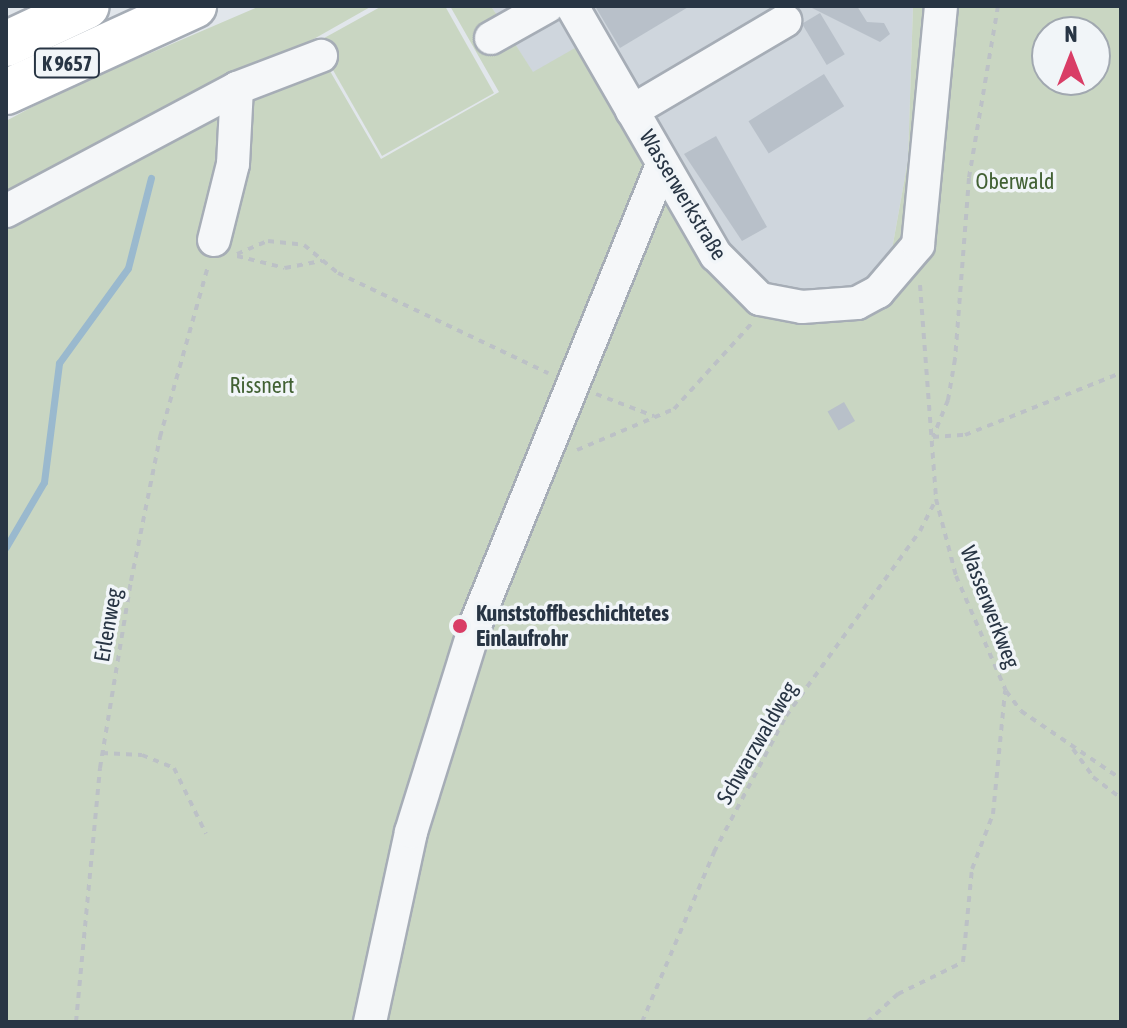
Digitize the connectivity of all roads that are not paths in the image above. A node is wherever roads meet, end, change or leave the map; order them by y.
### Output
1 (87, 6) edge
2 (194, 6) edge
3 (548, 6) edge
4 (572, 6) edge
5 (941, 6) edge
6 (785, 21) dead end
7 (491, 38) dead end
8 (6, 44) edge
9 (321, 56) dead end
10 (237, 88) junction
11 (6, 92) edge
12 (632, 111) junction
13 (662, 164) junction
14 (6, 211) edge
15 (222, 256) road end
16 (370, 1022) edge

1 - 8 highway, K 9657
2 - 11 highway, K 9657
3 - 7 lane
4 - 12 lane, Wasserwerkstraße
5 - 13 lane, Wasserwerkstraße
6 - 12 lane
9 - 10 lane
10 - 14 lane
10 - 15 lane
12 - 13 lane, Wasserwerkstraße
13 - 16 lane

